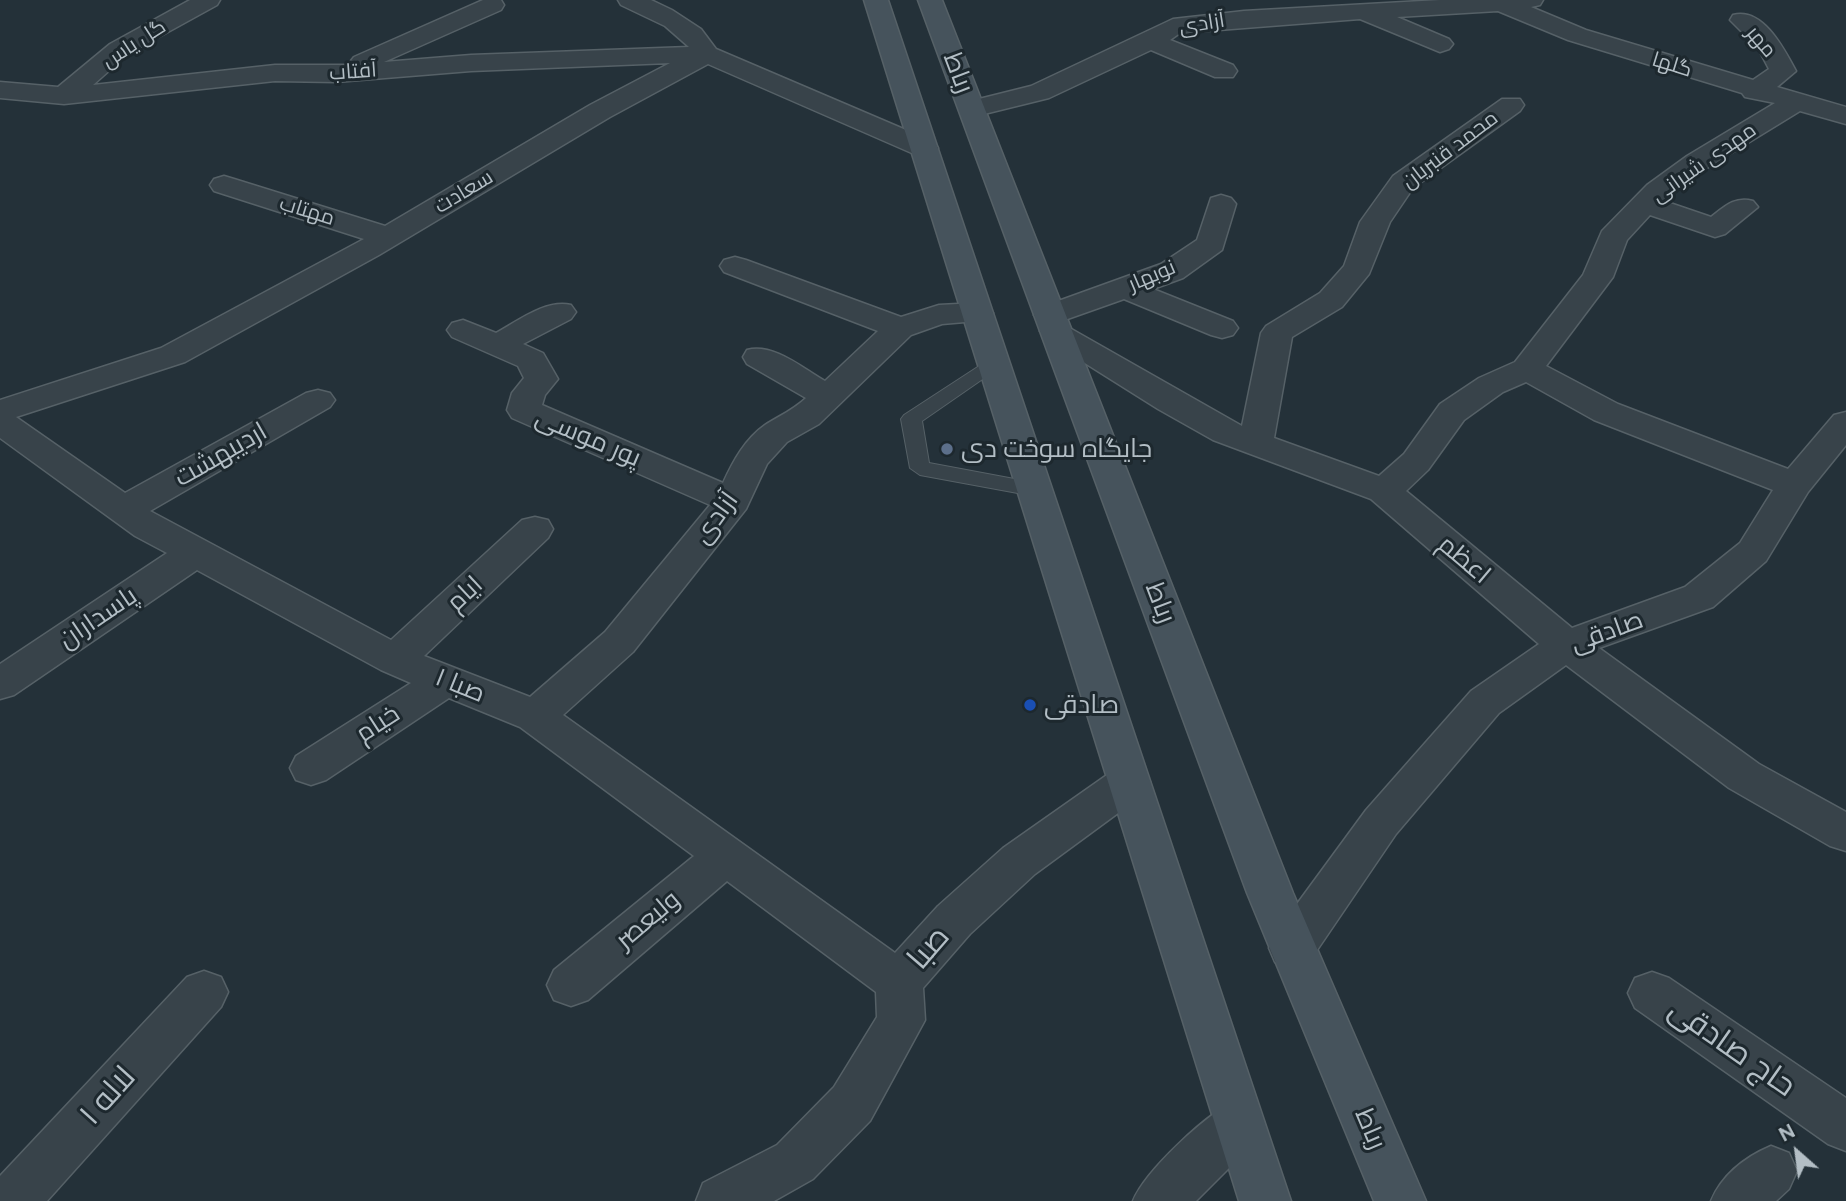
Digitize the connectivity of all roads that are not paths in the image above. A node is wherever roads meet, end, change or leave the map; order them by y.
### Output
1 (208, 0) edge
2 (630, 0) edge
3 (876, 0) edge
4 (930, 0) edge
5 (1185, 0) edge
6 (1531, 0) edge
7 (1501, 4) junction
8 (492, 5) dead end
9 (1356, 5) edge
10 (1742, 20) dead end
11 (1173, 26) junction
12 (1151, 41) junction
13 (1440, 44) dead end
14 (707, 54) junction
15 (1224, 71) dead end
16 (336, 74) junction
17 (0, 90) edge
18 (1754, 91) junction
19 (64, 96) junction
20 (1796, 102) junction
21 (1511, 105) dead end
22 (972, 110) junction
23 (1846, 116) edge
24 (924, 148) junction
25 (225, 185) dead end
26 (1221, 204) dead end
27 (1645, 204) junction
28 (1743, 207) dead end
29 (389, 237) junction
30 (735, 266) dead end
31 (1124, 288) junction
32 (560, 312) dead end
33 (977, 313) junction
34 (1053, 323) junction
35 (900, 328) junction
36 (1222, 328) dead end
37 (463, 330) dead end
38 (497, 345) junction
39 (759, 357) dead end
40 (993, 363) junction
41 (1527, 369) junction
42 (827, 396) junction
43 (318, 400) dead end
44 (0, 411) edge
45 (0, 422) edge
46 (1846, 423) edge
47 (1256, 442) junction
48 (1794, 485) junction
49 (1034, 489) junction
50 (1384, 491) junction
51 (733, 501) junction
52 (124, 510) junction
53 (535, 529) dead end
54 (196, 552) junction
55 (1566, 645) junction
56 (395, 660) junction
57 (446, 680) junction
58 (0, 684) edge
59 (536, 716) junction
60 (311, 768) dead end
61 (1129, 782) junction
62 (1846, 833) edge
63 (726, 856) junction
64 (1292, 948) junction
65 (899, 982) junction
66 (570, 985) dead end
67 (204, 992) dead end
68 (1652, 993) dead end
69 (1239, 1123) junction
70 (1846, 1127) edge
71 (12, 1201) edge
72 (722, 1201) edge
73 (1159, 1201) edge
74 (1265, 1201) edge
75 (1400, 1201) edge

1 - 19 street, گل یاس
2 - 14 street
3 - 24 main road, رباط
4 - 22 main road, رباط
5 - 11 street
6 - 7 street, آزادی
7 - 9 street, آزادی
7 - 18 street, گلها
8 - 16 street
9 - 11 street, آزادی
9 - 13 street
10 - 18 street, مهر
11 - 12 street, آزادی
12 - 15 street
12 - 22 street, آزادی
14 - 16 street, آفتاب
14 - 24 street
14 - 29 street, سعادت
16 - 19 street, آفتاب
17 - 19 street, آفتاب
18 - 20 street, گلها
20 - 23 street, گلها
20 - 27 street, مهدی شیرانی
21 - 47 street, محمد قنبریان
22 - 34 main road, رباط
24 - 33 main road, رباط
25 - 29 street, مهتاب
26 - 31 street, نوبهار
27 - 28 street
27 - 41 street, مهدی شیرانی
29 - 44 street, سعادت
30 - 35 street
31 - 34 street, نوبهار
31 - 36 street
32 - 38 street
33 - 35 street, آزادی
33 - 40 main road, رباط
34 - 47 street, اعظم
34 - 64 main road, رباط
35 - 42 street, آزادی
37 - 38 street, پور موسی
38 - 51 street, پور موسی
39 - 42 street
40 - 49 main road, رباط
40 - 49 lane
41 - 48 street
41 - 50 street, مهدی شیرانی
42 - 51 street, آزادی
43 - 52 street, اردیبهشت
45 - 52 street, صبا ۱
46 - 48 street, صادقی
47 - 50 street, اعظم
48 - 55 street, صادقی
49 - 61 main road, رباط
50 - 55 street, اعظم
51 - 59 street, آزادی
52 - 54 street, صبا ۱
53 - 56 street, ایام
54 - 56 street, صبا ۱
54 - 58 street, پاسداران
55 - 62 street, اعظم
55 - 64 street, صادقی
56 - 57 street, صبا ۱
57 - 59 street, صبا ۱
57 - 60 street, خیام
59 - 63 street, صبا ۱
61 - 65 street, صبا
61 - 69 main road, رباط
63 - 65 street, صبا ۱
63 - 66 street, ولیعصر
64 - 75 main road, رباط
65 - 72 street, صبا
67 - 71 street, لاله ۱
68 - 70 street, حاج صادقی
69 - 73 street
69 - 74 main road, رباط

